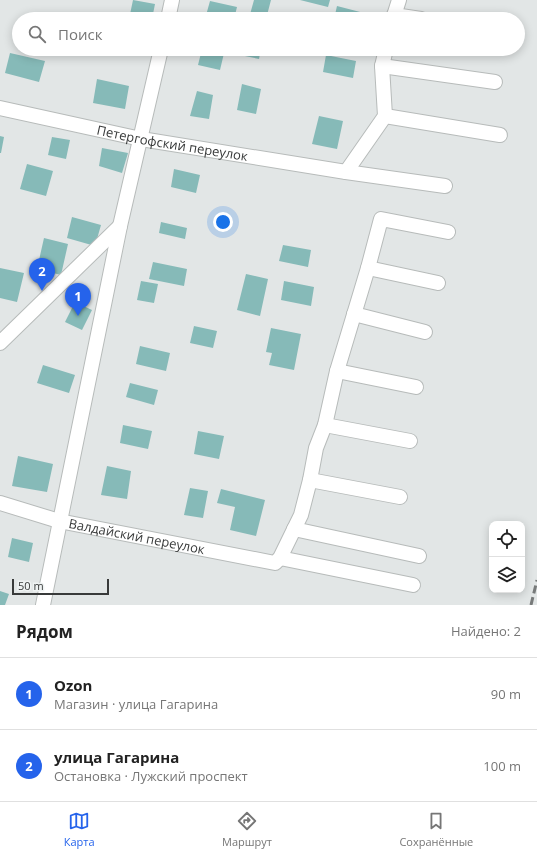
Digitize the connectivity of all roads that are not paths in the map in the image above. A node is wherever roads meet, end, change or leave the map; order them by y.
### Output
1 (172, 0) edge
2 (399, 0) edge
3 (169, 12) edge
4 (395, 12) edge
5 (159, 56) edge
6 (384, 56) edge
7 (382, 66) junction
8 (495, 82) dead end
9 (0, 108) edge
10 (385, 116) junction
11 (500, 136) dead end
12 (141, 139) junction
13 (346, 172) junction
14 (445, 186) dead end
15 (120, 226) junction
16 (448, 232) dead end
17 (368, 268) junction
18 (438, 283) dead end
19 (354, 314) junction
20 (425, 332) dead end
21 (0, 343) edge
22 (337, 371) junction
23 (416, 387) dead end
24 (325, 425) junction
25 (410, 441) dead end
26 (310, 480) junction
27 (400, 498) dead end
28 (0, 503) edge
29 (59, 521) junction
30 (294, 529) junction
31 (419, 556) dead end
32 (278, 560) junction
33 (413, 585) dead end
34 (43, 605) edge

1 - 3 street
2 - 4 street
5 - 12 street
6 - 7 street
7 - 8 street
7 - 10 street
9 - 12 street, Петергофский переулок
10 - 11 street
10 - 13 street
12 - 13 street, Петергофский переулок
12 - 15 street
13 - 14 street, Петергофский переулок
15 - 21 street
15 - 29 street
16 - 17 street
17 - 18 street
17 - 19 street
19 - 20 street
19 - 22 street
22 - 23 street
22 - 24 street
24 - 25 street
24 - 26 street
26 - 27 street
26 - 30 street
28 - 29 street, Валдайский переулок
29 - 32 street, Валдайский переулок
29 - 34 street
30 - 31 street
30 - 32 street
32 - 33 street, Валдайский переулок

